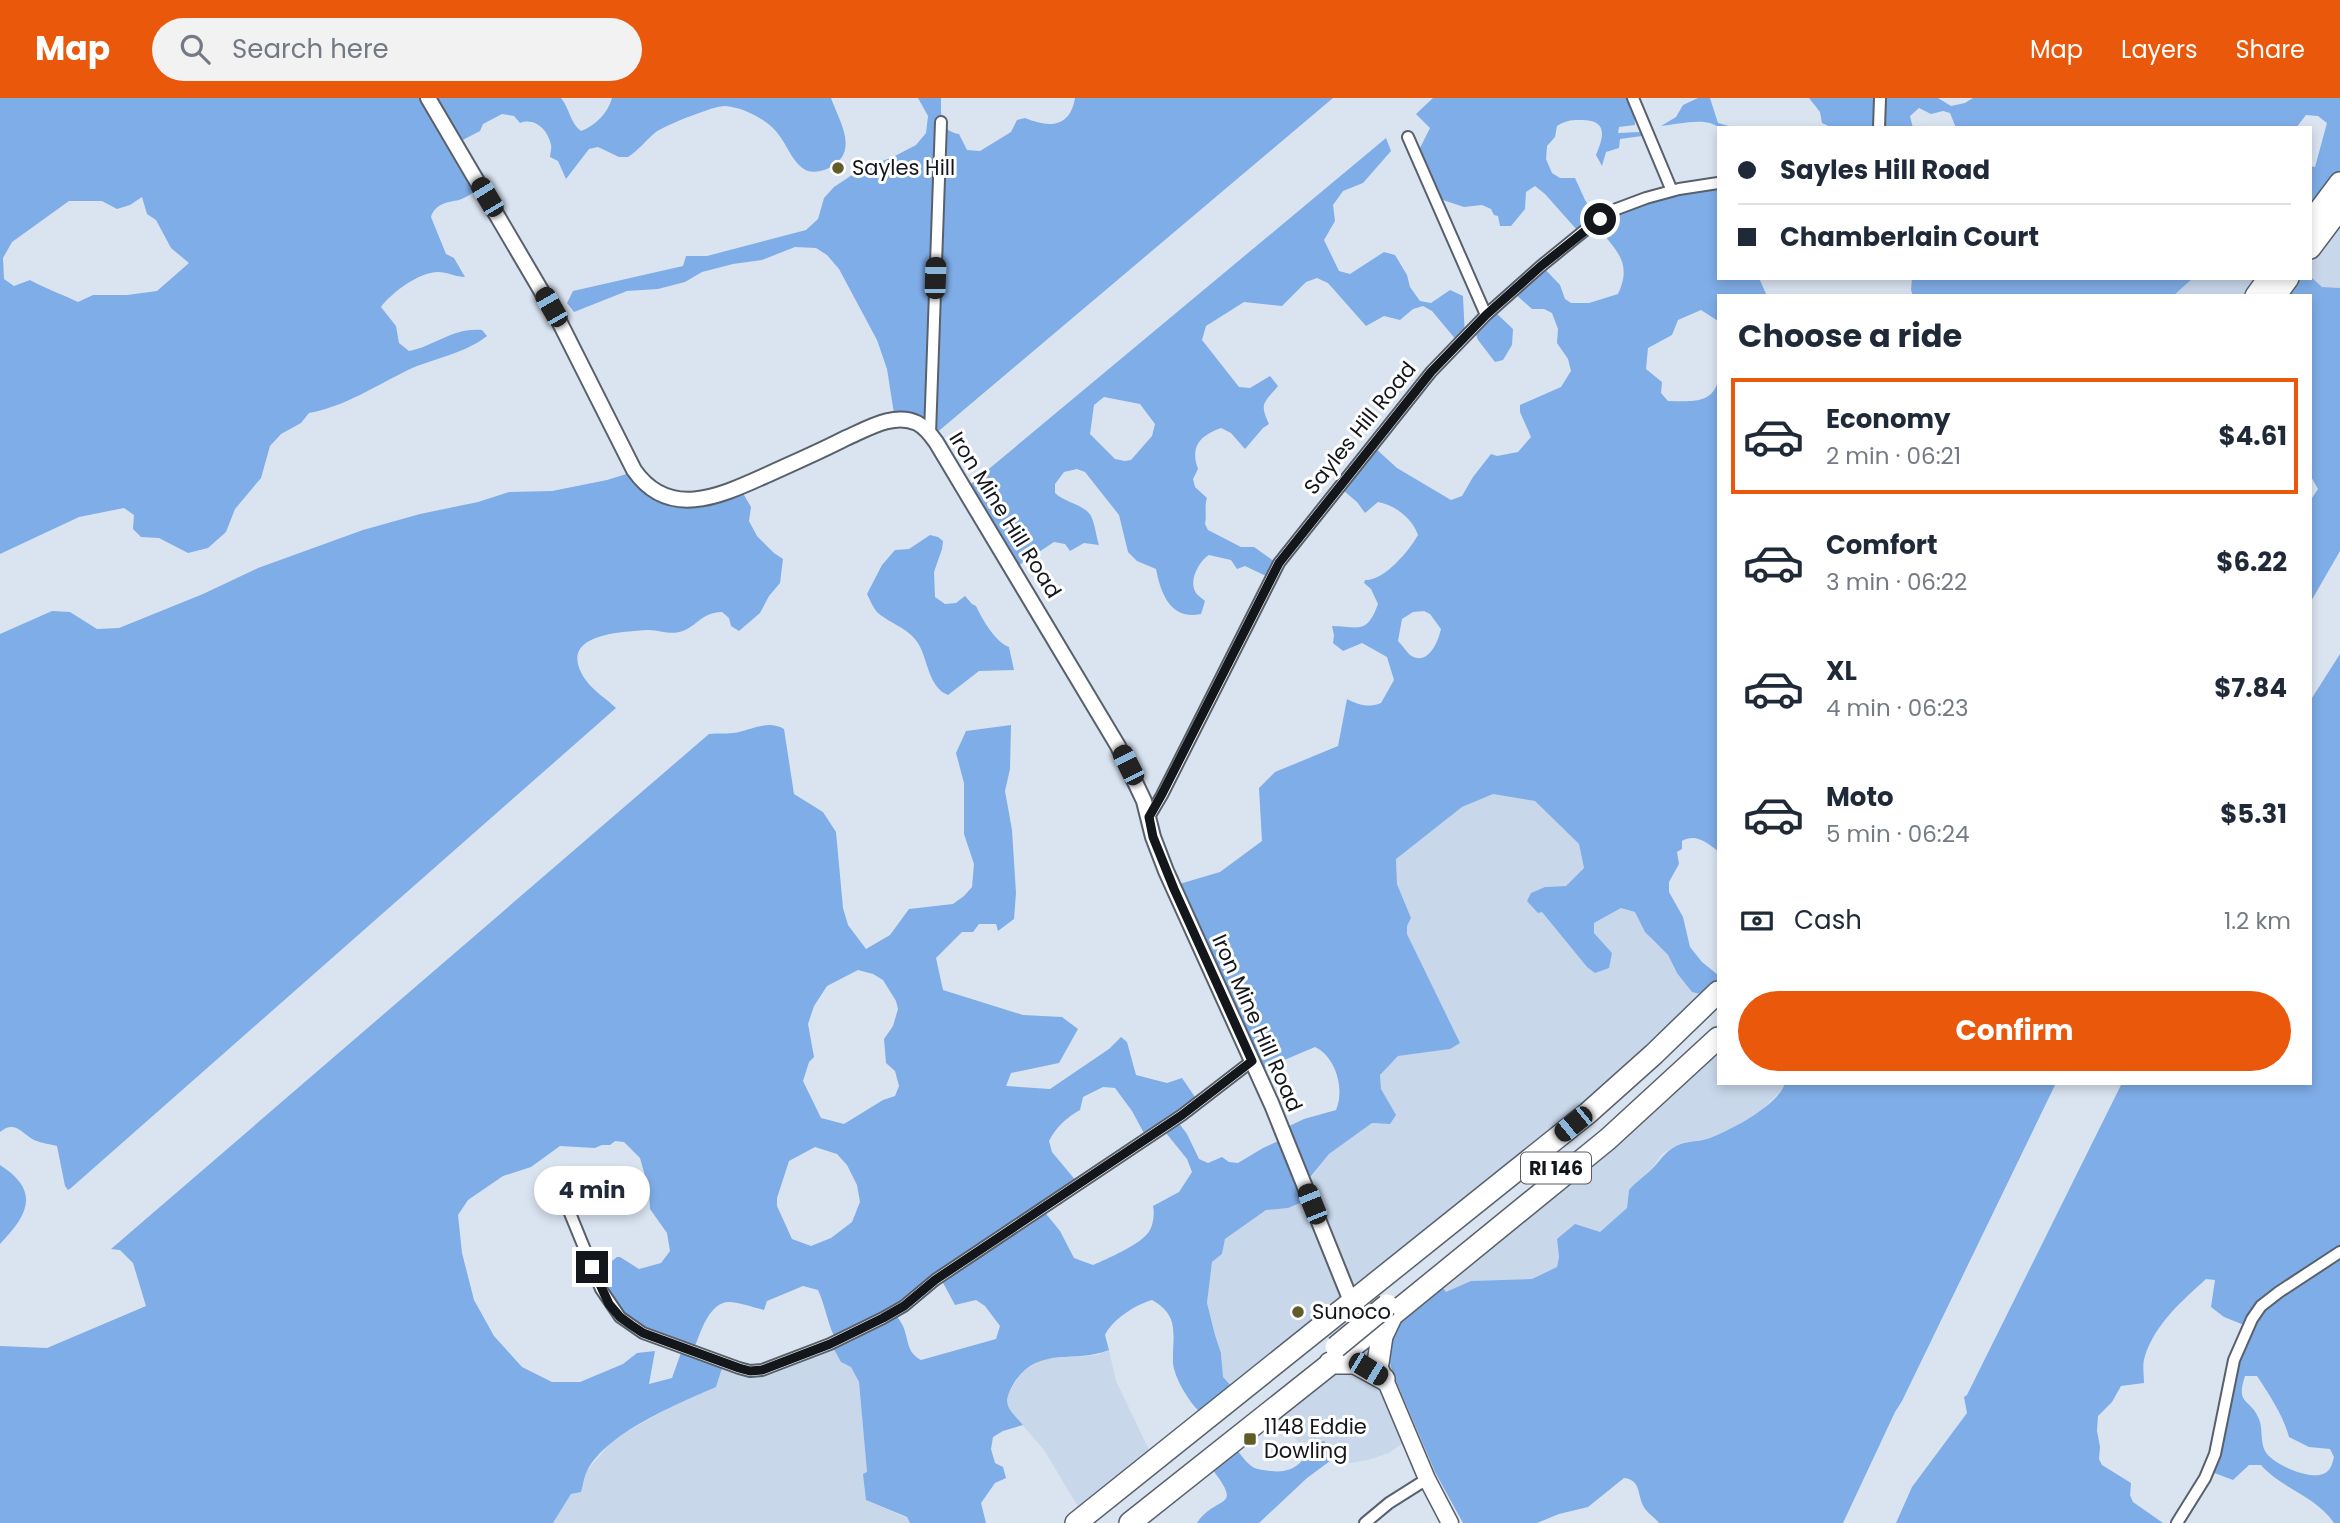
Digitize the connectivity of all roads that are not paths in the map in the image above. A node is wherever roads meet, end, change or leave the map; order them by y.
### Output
1 (428, 98) edge
2 (1633, 98) edge
3 (1880, 98) edge
4 (941, 122) dead end
5 (1879, 126) edge
6 (1408, 137) dead end
7 (1717, 183) edge
8 (2340, 183) edge
9 (1672, 191) junction
10 (2340, 208) edge
11 (2340, 219) edge
12 (2312, 220) edge
13 (2312, 246) edge
14 (2312, 247) edge
15 (2286, 280) edge
16 (2276, 294) edge
17 (1486, 315) junction
18 (930, 434) junction
19 (1149, 817) junction
20 (1717, 993) edge
21 (1717, 1007) edge
22 (1717, 1024) edge
23 (1717, 1039) edge
24 (1252, 1061) junction
25 (565, 1201) dead end
26 (2340, 1252) edge
27 (1352, 1303) junction
28 (1387, 1306) junction
29 (1365, 1336) junction
30 (1332, 1349) junction
31 (1381, 1371) junction
32 (1426, 1479) junction
33 (1076, 1523) edge
34 (1094, 1523) edge
35 (1114, 1523) edge
36 (1130, 1523) edge
37 (1365, 1523) edge
38 (1450, 1523) edge
39 (2177, 1523) edge

1 - 18 street, Iron Mine Hill Road
2 - 9 street
3 - 5 street
4 - 18 street
6 - 17 street
7 - 9 street, Sayles Hill Road
8 - 12 highway
9 - 17 street, Sayles Hill Road
10 - 13 highway
11 - 14 highway
15 - 16 highway
17 - 19 street, Sayles Hill Road
18 - 19 street, Iron Mine Hill Road
19 - 24 street, Iron Mine Hill Road
20 - 27 highway
21 - 28 highway, RI 146
22 - 28 highway, RI 146
23 - 28 highway
24 - 25 street
24 - 27 street, Iron Mine Hill Road
26 - 39 street
27 - 29 street
27 - 33 highway
28 - 29 highway
28 - 30 highway, RI 146, bridge
28 - 31 highway
29 - 30 highway
29 - 31 main road
30 - 31 highway
30 - 34 highway, RI 146
30 - 35 highway, RI 146
30 - 36 highway
31 - 32 main road
32 - 37 street
32 - 38 main road

